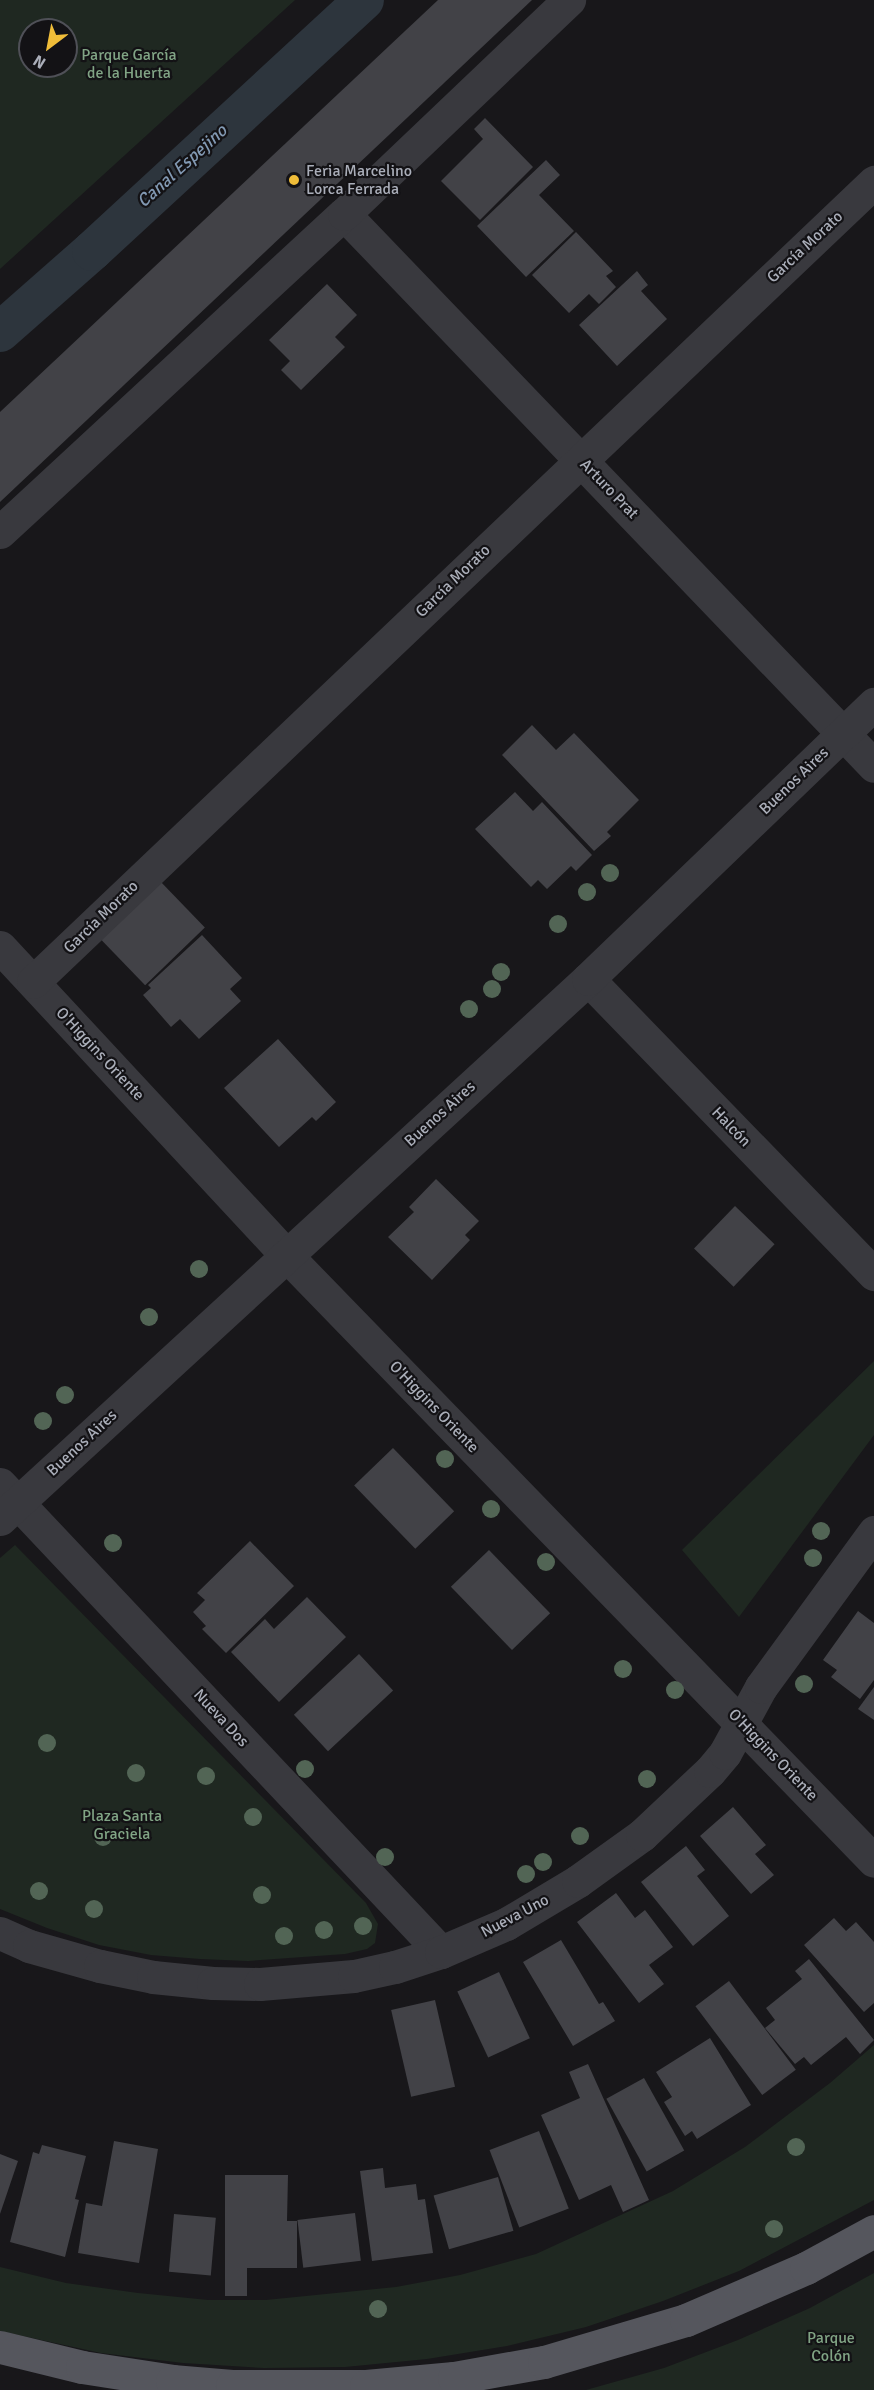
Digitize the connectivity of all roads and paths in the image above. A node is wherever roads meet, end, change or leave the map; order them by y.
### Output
1 (569, 0) edge
2 (874, 182) edge
3 (344, 214) junction
4 (581, 459) junction
5 (0, 532) edge
6 (874, 704) edge
7 (843, 732) junction
8 (874, 766) edge
9 (0, 947) edge
10 (588, 979) junction
11 (33, 982) junction
12 (286, 1255) junction
13 (874, 1274) edge
14 (6, 1502) edge
15 (874, 1532) edge
16 (742, 1722) junction
17 (874, 1861) edge
18 (0, 1933) edge
19 (441, 1952) junction
20 (874, 2230) edge
21 (0, 2347) edge

1 - 3 street
2 - 4 street, García Morato
3 - 4 street, Arturo Prat
3 - 5 street
4 - 7 street, Arturo Prat
4 - 11 street, García Morato
6 - 7 street, Buenos Aires
7 - 8 street, Arturo Prat
7 - 10 street, Buenos Aires
9 - 11 street, O'Higgins Oriente
10 - 12 street, Buenos Aires
10 - 13 street, Halcón
11 - 12 street, O'Higgins Oriente
12 - 14 street, Buenos Aires
12 - 16 street, O'Higgins Oriente
14 - 19 street, Nueva Dos
15 - 16 street, Nueva Uno
16 - 17 street, O'Higgins Oriente
16 - 19 street, Nueva Uno
18 - 19 street, Nueva Uno
20 - 21 main road

